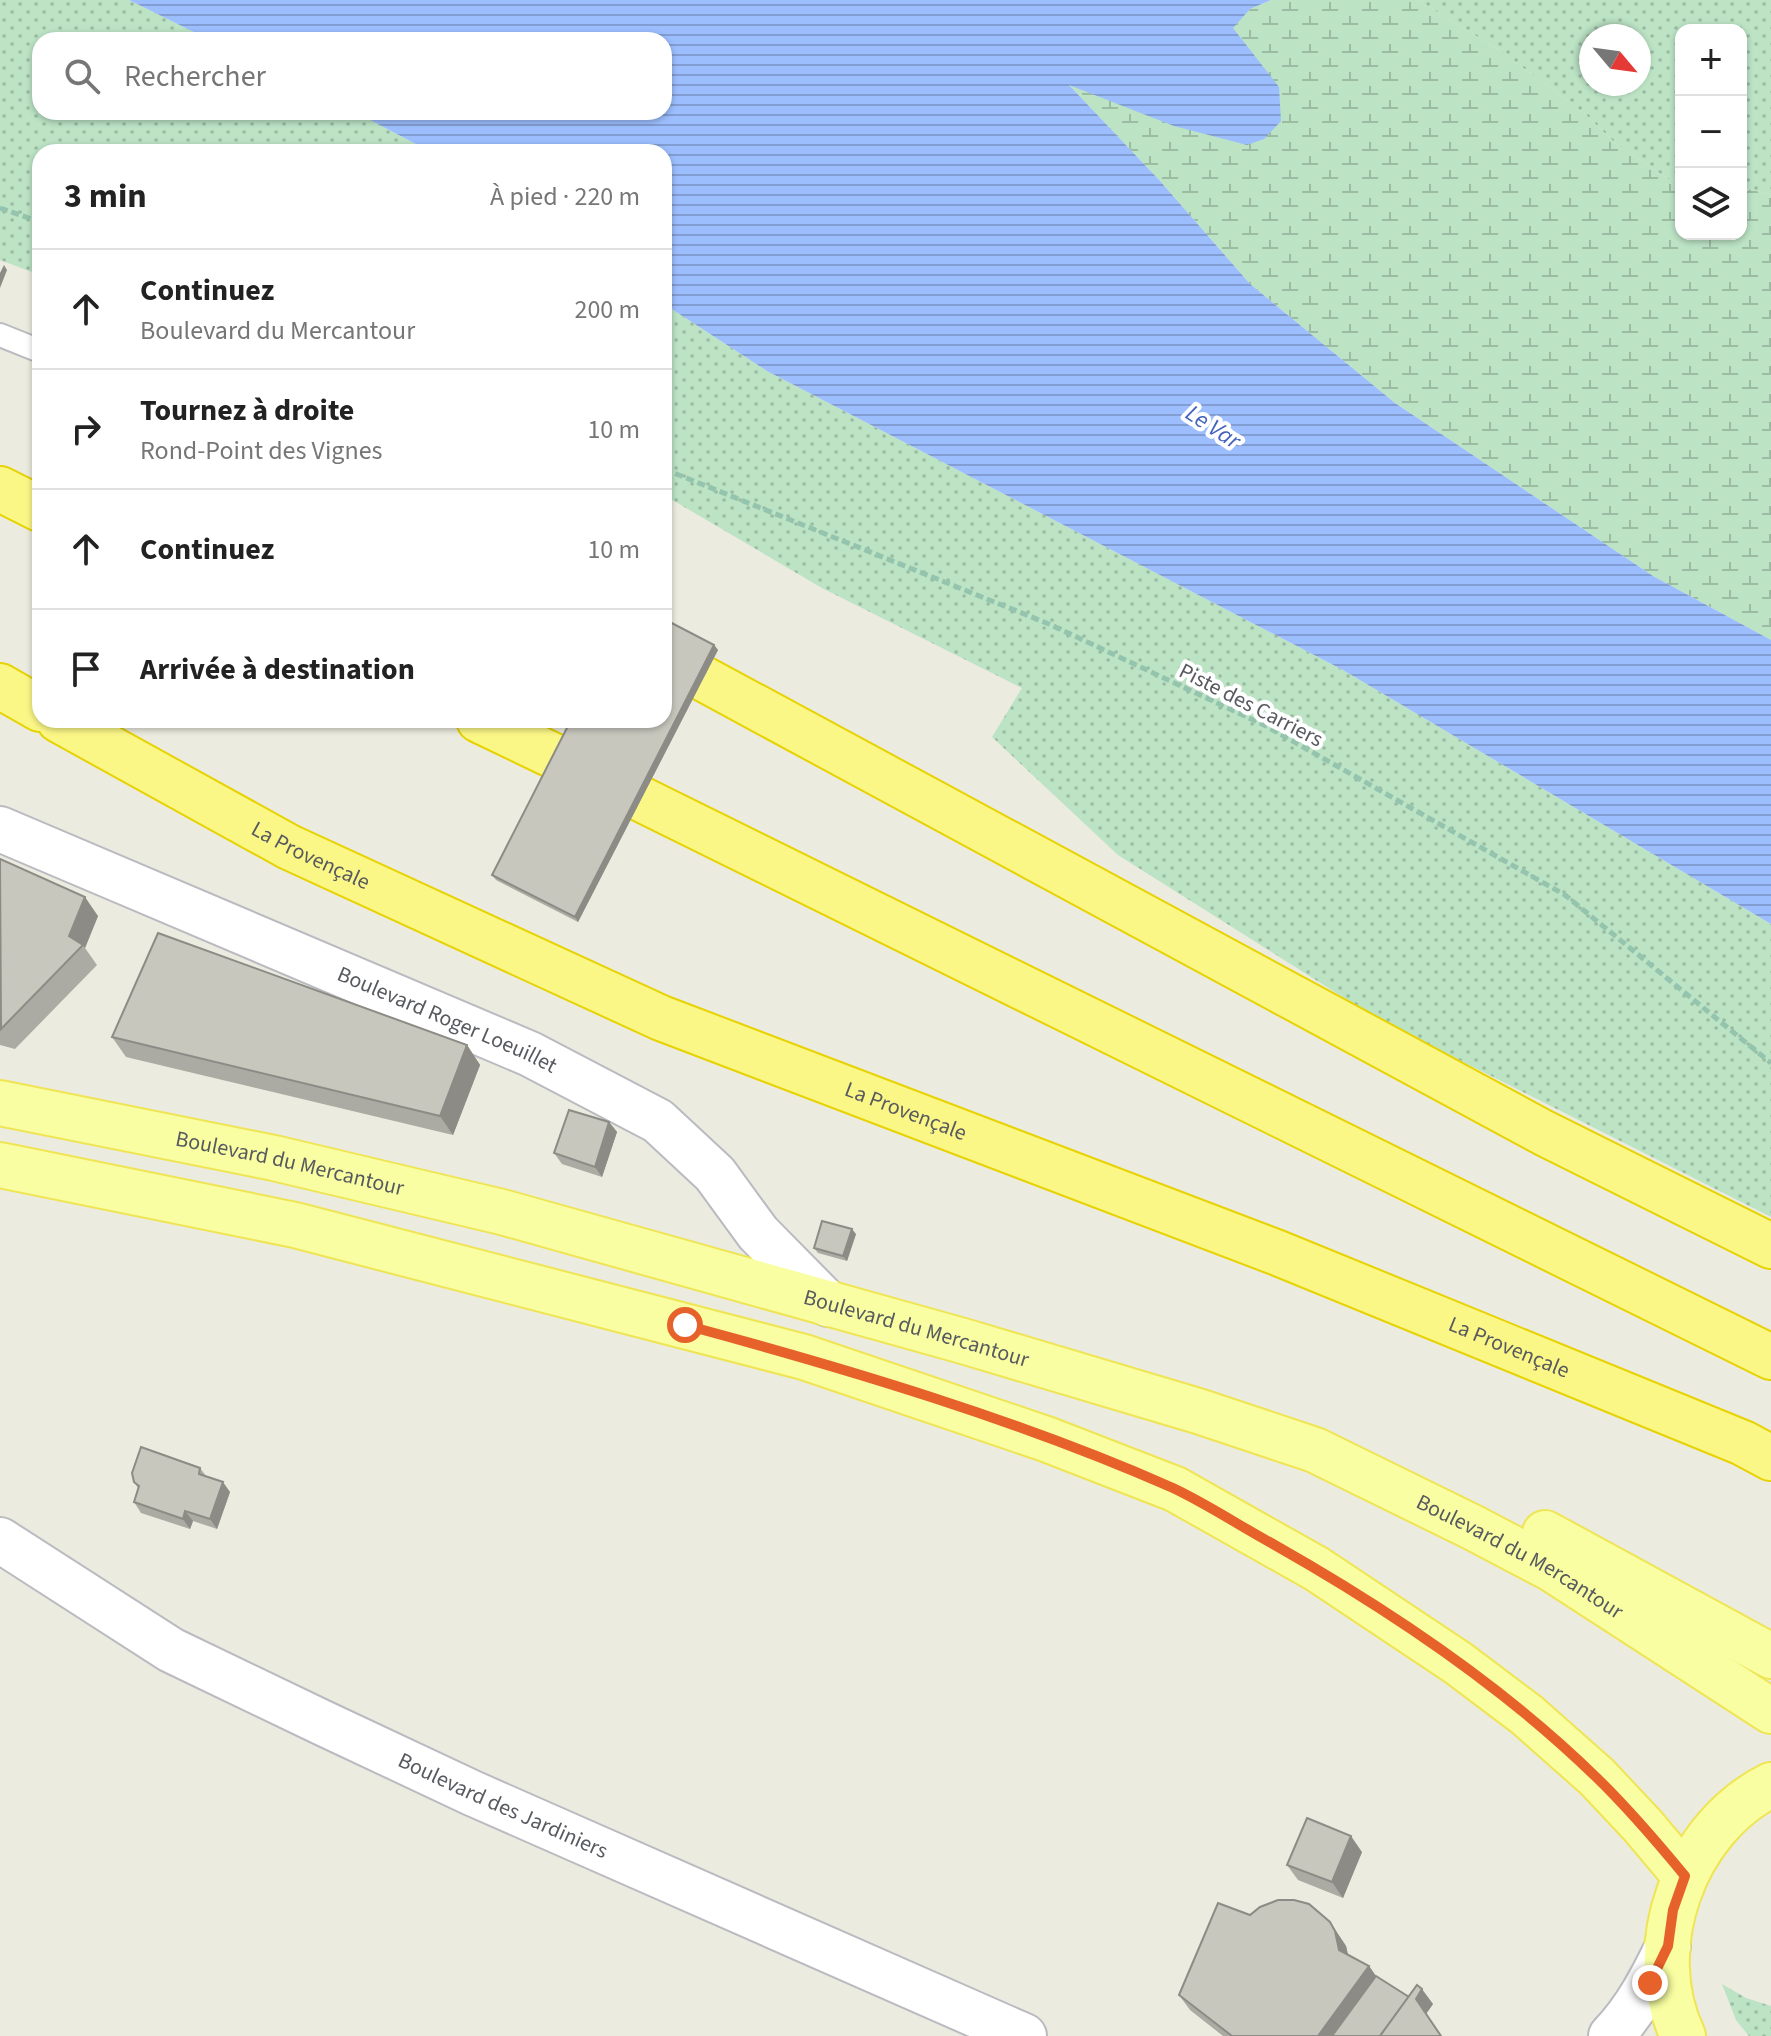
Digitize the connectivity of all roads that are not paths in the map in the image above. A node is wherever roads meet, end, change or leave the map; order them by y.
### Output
1 (0, 335) edge
2 (32, 348) edge
3 (0, 471) edge
4 (32, 479) edge
5 (0, 489) edge
6 (32, 505) edge
7 (704, 679) edge
8 (0, 686) edge
9 (32, 704) edge
10 (73, 728) edge
11 (496, 728) edge
12 (558, 758) edge
13 (641, 799) edge
14 (0, 829) edge
15 (0, 1103) edge
16 (0, 1165) edge
17 (1771, 1246) edge
18 (828, 1304) junction
19 (1771, 1357) edge
20 (1315, 1450) junction
21 (1771, 1458) edge
22 (0, 1540) edge
23 (1771, 1656) edge
24 (1771, 1711) edge
25 (1771, 1785) edge
26 (1685, 1876) junction
27 (1668, 1946) junction
28 (1024, 2036) edge
29 (1611, 2036) edge
30 (1683, 2036) edge

1 - 2 lane
3 - 4 highway
5 - 6 highway
7 - 17 highway
8 - 9 highway
10 - 21 highway, La Provençale
11 - 12 highway
13 - 19 highway
14 - 18 street, Boulevard Roger Loeuillet
15 - 18 main road, Boulevard du Mercantour
16 - 26 main road
18 - 20 main road, Boulevard du Mercantour
20 - 23 main road
20 - 24 main road, Boulevard du Mercantour
22 - 28 street, Boulevard des Jardiniers
25 - 26 main road
26 - 27 main road
27 - 29 street
27 - 30 main road

